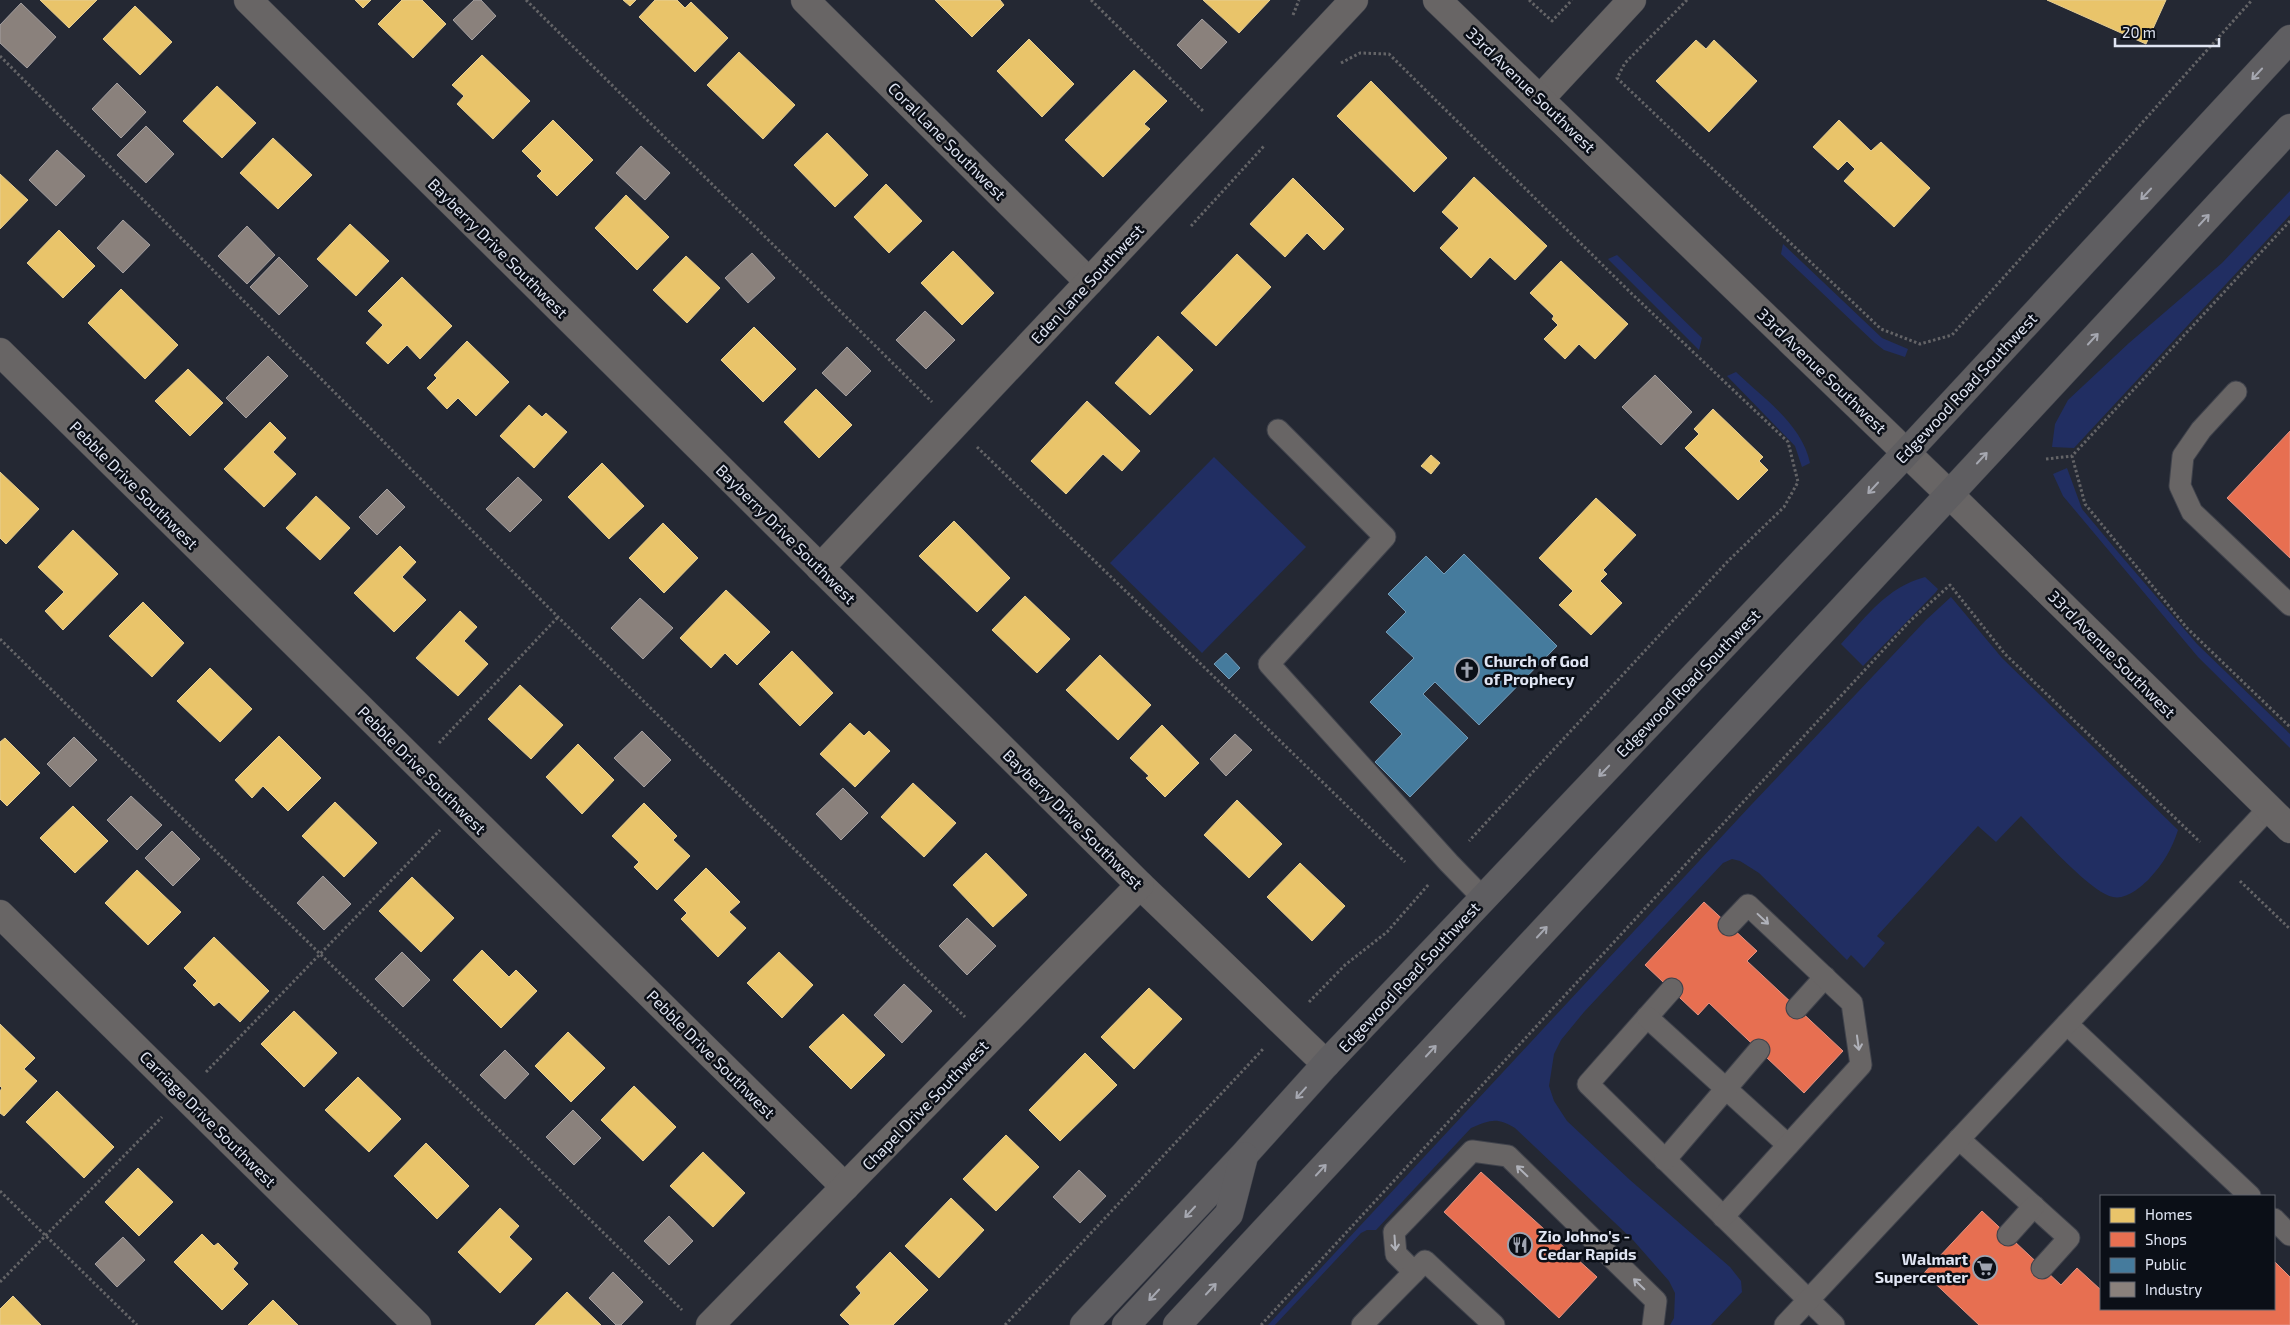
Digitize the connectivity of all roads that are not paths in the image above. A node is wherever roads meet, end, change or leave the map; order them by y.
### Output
1 (248, 0) edge
2 (805, 0) edge
3 (1354, 0) edge
4 (1437, 0) edge
5 (1632, 0) edge
6 (2290, 39) edge
7 (1540, 99) junction
8 (2290, 128) edge
9 (1089, 282) junction
10 (0, 352) edge
11 (2236, 392) dead end
12 (1278, 430) dead end
13 (1906, 453) junction
14 (1948, 493) junction
15 (820, 568) junction
16 (2290, 605) edge
17 (2269, 808) junction
18 (2290, 829) edge
19 (1140, 885) junction
20 (1483, 898) junction
21 (0, 914) edge
22 (1729, 925) dead end
23 (1825, 977) junction
24 (1672, 989) dead end
25 (1796, 1008) dead end
26 (1647, 1017) junction
27 (2067, 1024) junction
28 (1759, 1050) dead end
29 (1326, 1064) junction
30 (1725, 1089) junction
31 (1959, 1139) junction
32 (1788, 1145) junction
33 (1244, 1155) junction
34 (1665, 1160) junction
35 (845, 1187) junction
36 (2249, 1195) edge
37 (2034, 1206) junction
38 (1723, 1217) junction
39 (2275, 1220) edge
40 (2290, 1234) edge
41 (2008, 1235) dead end
42 (2042, 1268) dead end
43 (1414, 1272) junction
44 (1808, 1301) junction
45 (417, 1325) edge
46 (710, 1325) edge
47 (1084, 1325) edge
48 (1126, 1325) edge
49 (1177, 1325) edge
50 (1362, 1325) edge
51 (1494, 1325) edge
52 (1652, 1325) edge
53 (1785, 1325) edge
54 (1834, 1325) edge

1 - 15 street, Bayberry Drive Southwest
2 - 9 street, Coral Lane Southwest
3 - 9 street, Eden Lane Southwest
4 - 7 street, 33rd Avenue Southwest
5 - 7 street
6 -> 13 main road, Edgewood Road Southwest
7 - 13 street, 33rd Avenue Southwest
14 -> 8 main road
9 - 15 street, Eden Lane Southwest
10 - 35 street, Pebble Drive Southwest
11 - 16 lane
12 - 20 lane
13 - 14 street, 33rd Avenue Southwest
13 -> 20 main road, Edgewood Road Southwest
14 - 17 street, 33rd Avenue Southwest
49 -> 14 main road
15 - 19 street, Bayberry Drive Southwest
17 - 18 street, 33rd Avenue Southwest
17 - 27 lane
19 - 29 street, Bayberry Drive Southwest
19 - 35 street, Chapel Drive Southwest
20 - 29 main road, Edgewood Road Southwest
21 - 45 street, Carriage Drive Southwest
22 -> 23 lane
23 - 25 lane
23 -> 32 lane
24 - 26 lane
26 - 30 lane
26 - 34 lane
27 - 31 lane
27 - 36 lane
28 - 30 lane
29 -> 33 main road, Edgewood Road Southwest
30 - 32 lane
30 - 34 lane
31 - 37 lane
31 - 44 lane
32 - 38 lane
33 -> 47 main road, Edgewood Road Southwest
33 -> 48 main road
34 - 38 lane
35 - 46 street, Chapel Drive Southwest
37 - 41 lane
37 - 42 lane
38 - 44 lane
39 - 40 lane
43 - 50 lane
43 - 51 lane
52 -> 43 lane
44 - 53 lane
44 - 54 lane

